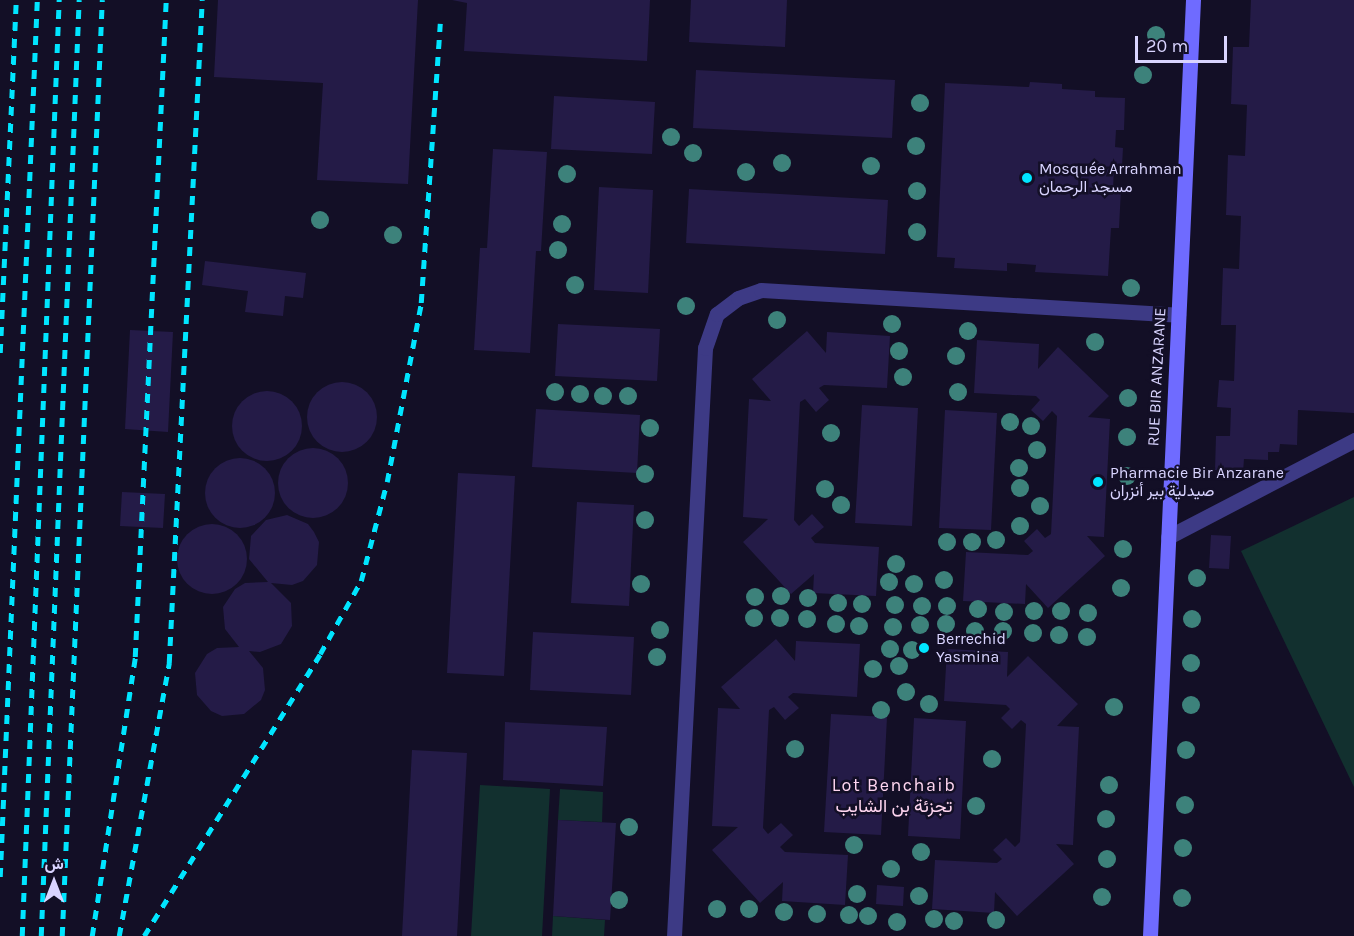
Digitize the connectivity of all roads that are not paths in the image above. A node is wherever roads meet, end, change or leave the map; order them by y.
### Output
1 (1192, 0) edge
2 (1178, 315) junction
3 (1354, 440) edge
4 (1168, 537) junction
5 (674, 936) edge
6 (1150, 936) edge

1 - 2 street, RUE BIR ANZARANE
2 - 4 street, RUE BIR ANZARANE
2 - 5 street
3 - 4 street
4 - 6 street, RUE BIR ANZARANE

